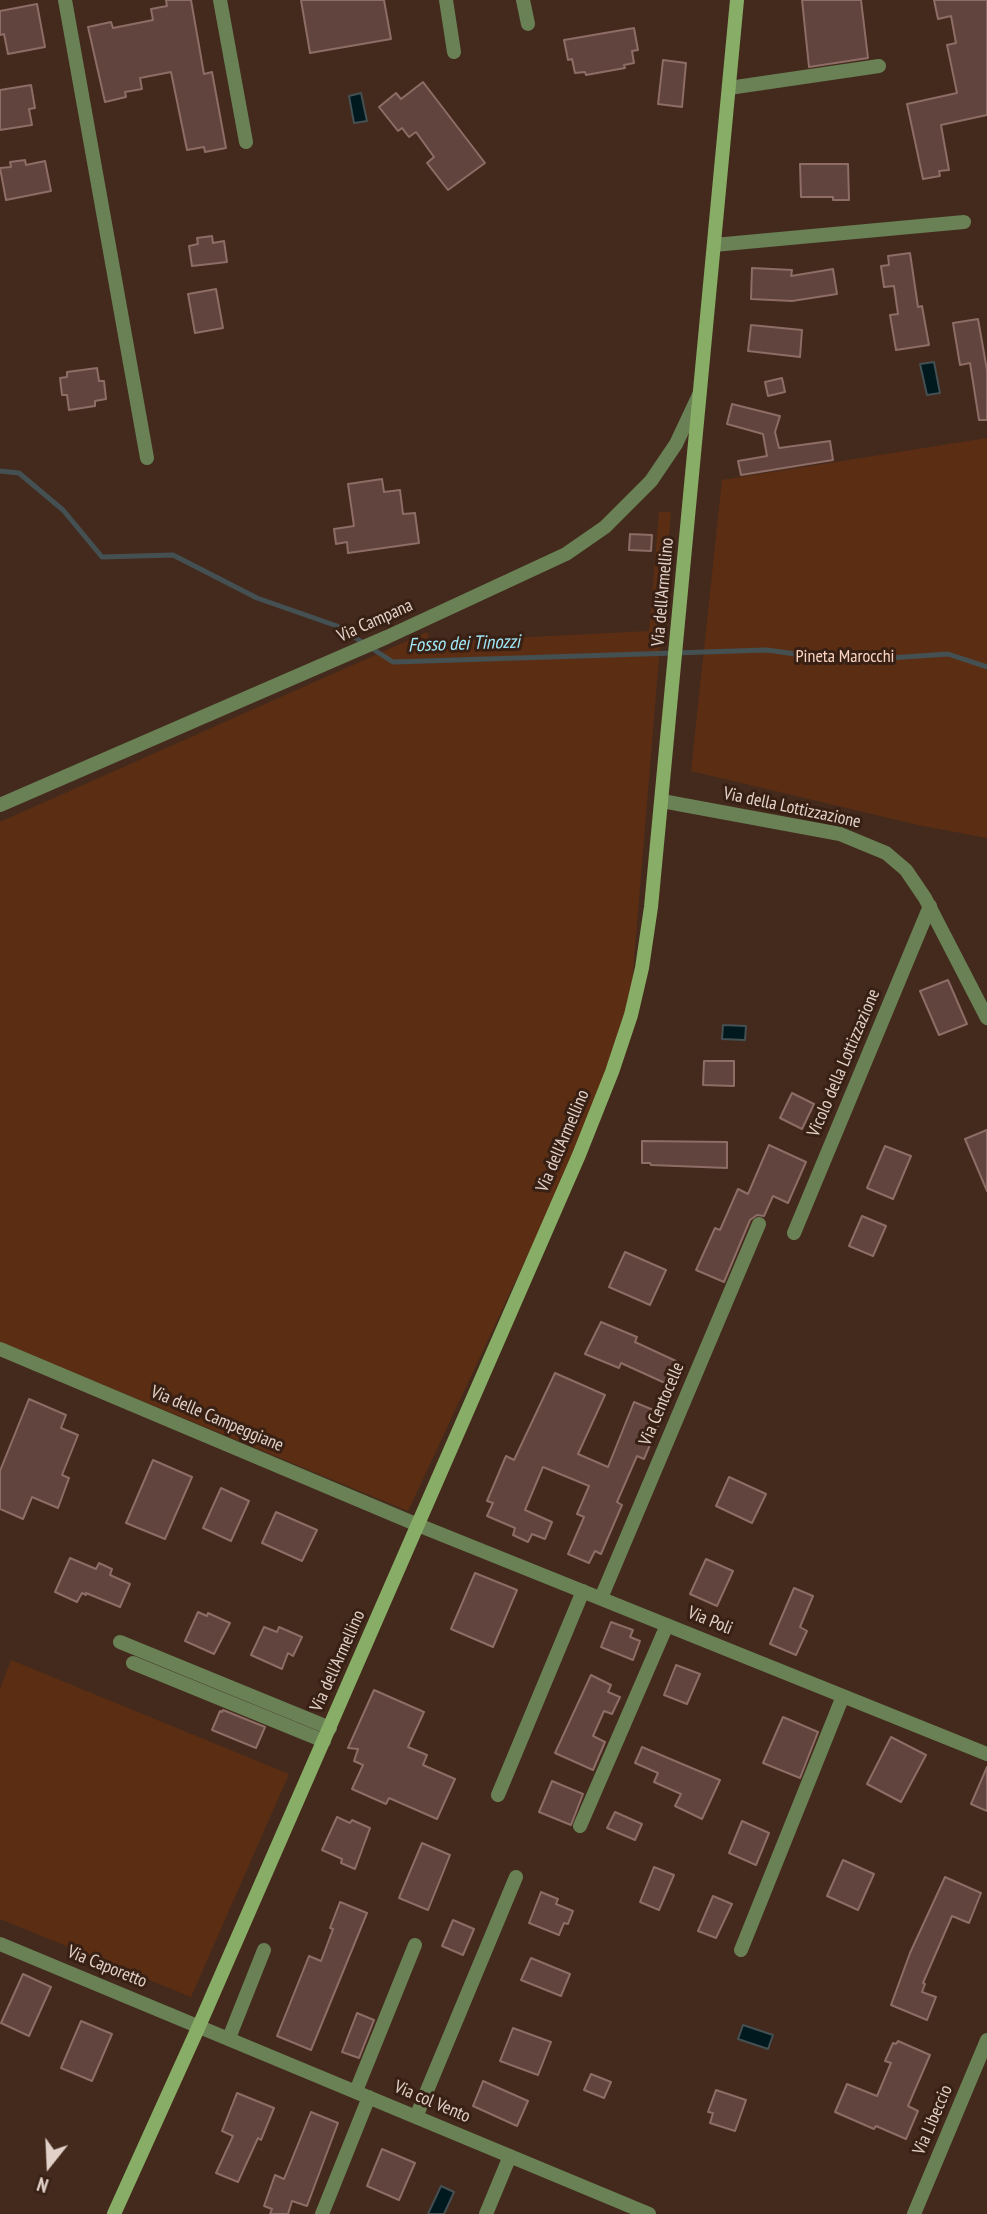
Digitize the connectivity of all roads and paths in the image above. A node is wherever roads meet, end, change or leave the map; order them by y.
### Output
1 (65, 0) edge
2 (220, 0) edge
3 (446, 0) edge
4 (523, 0) edge
5 (737, 0) edge
6 (528, 24) dead end
7 (454, 52) dead end
8 (880, 66) dead end
9 (729, 88) junction
10 (246, 142) dead end
11 (964, 222) dead end
12 (715, 245) junction
13 (701, 391) junction
14 (147, 458) dead end
15 (662, 801) junction
16 (0, 805) edge
17 (930, 906) junction
18 (987, 1018) edge
19 (759, 1224) dead end
20 (794, 1233) dead end
21 (0, 1349) edge
22 (418, 1525) junction
23 (583, 1591) junction
24 (601, 1598) junction
25 (667, 1625) junction
26 (120, 1642) dead end
27 (134, 1663) dead end
28 (843, 1696) junction
29 (327, 1735) junction
30 (987, 1754) edge
31 (498, 1795) dead end
32 (580, 1826) dead end
33 (516, 1877) dead end
34 (0, 1944) edge
35 (415, 1945) dead end
36 (264, 1950) dead end
37 (741, 1950) dead end
38 (200, 2026) junction
39 (229, 2038) junction
40 (987, 2040) edge
41 (363, 2094) junction
42 (416, 2117) junction
43 (510, 2156) junction
44 (114, 2214) edge
45 (322, 2214) edge
46 (486, 2214) edge
47 (649, 2214) edge
48 (915, 2214) edge

1 - 14 street
2 - 10 street
3 - 7 street
4 - 6 street
5 - 9 street, Via dell'Armellino
8 - 9 street
9 - 12 street, Via dell'Armellino
11 - 12 street
12 - 13 street, Via dell'Armellino
13 - 15 street, Via dell'Armellino
13 - 16 street, Via Campana
15 - 17 street, Via della Lottizzazione
15 - 22 street, Via dell'Armellino
17 - 18 street, Via della Lottizzazione
17 - 20 street, Vicolo della Lottizzazione
19 - 24 street, Via Centocelle
21 - 22 street, Via delle Campeggiane
22 - 23 street, Via Poli
22 - 29 street, Via dell'Armellino
23 - 24 street, Via Poli
23 - 31 street
24 - 25 street, Via Poli
25 - 28 street, Via Poli
25 - 32 street
26 - 29 street
27 - 29 street
28 - 30 street, Via Poli
28 - 37 street
29 - 38 street, Via dell'Armellino
33 - 42 street
34 - 38 street, Via Caporetto
35 - 41 street
36 - 39 street
38 - 39 street, Via col Vento
38 - 44 street, Via dell'Armellino
39 - 41 street, Via col Vento
40 - 48 street, Via Libeccio
41 - 42 street, Via col Vento
41 - 45 street
42 - 43 street, Via col Vento
43 - 46 street
43 - 47 street, Via col Vento

